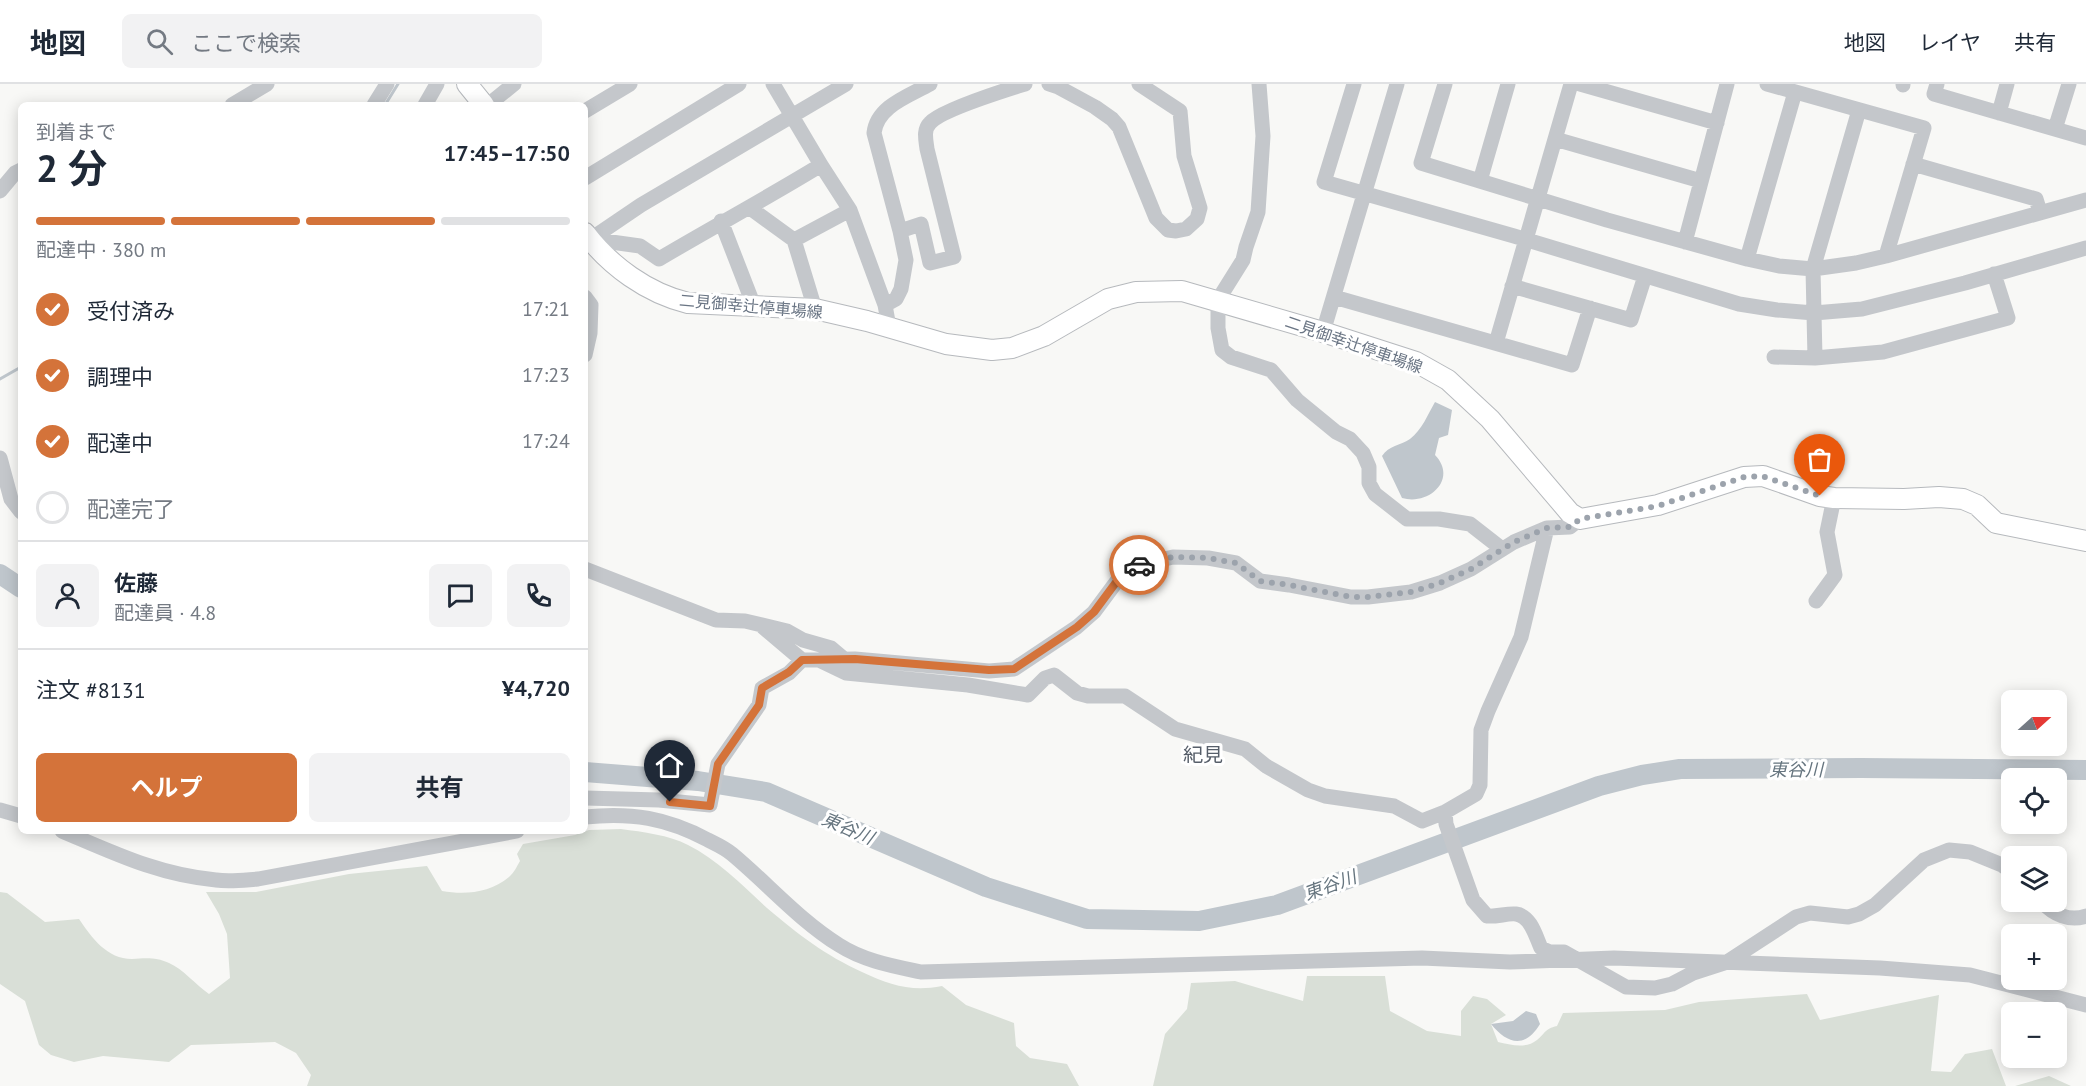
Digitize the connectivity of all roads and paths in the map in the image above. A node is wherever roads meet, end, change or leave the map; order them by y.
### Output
1 (267, 84) edge
2 (387, 84) edge
3 (437, 84) edge
4 (467, 84) edge
5 (514, 84) edge
6 (630, 84) edge
7 (740, 84) edge
8 (773, 84) edge
9 (846, 84) edge
10 (930, 84) edge
11 (1025, 84) edge
12 (1049, 84) edge
13 (1258, 84) edge
14 (1354, 84) edge
15 (1397, 84) edge
16 (1445, 84) edge
17 (1508, 84) edge
18 (1571, 84) edge
19 (1580, 84) edge
20 (1727, 84) edge
21 (1767, 84) edge
22 (1937, 84) edge
23 (2007, 84) edge
24 (2068, 84) edge
25 (1146, 86) edge
26 (1795, 92) junction
27 (237, 102) edge
28 (376, 102) edge
29 (427, 102) edge
30 (483, 102) edge
31 (490, 102) edge
32 (588, 109) edge
33 (1859, 110) junction
34 (1999, 112) junction
35 (793, 115) junction
36 (1717, 123) junction
37 (2055, 129) junction
38 (1555, 138) junction
39 (2086, 138) edge
40 (1913, 164) junction
41 (821, 165) junction
42 (18, 172) edge
43 (588, 176) edge
44 (1480, 181) junction
45 (1701, 181) junction
46 (0, 191) edge
47 (1365, 195) junction
48 (1538, 199) junction
49 (2086, 200) edge
50 (750, 208) junction
51 (850, 210) junction
52 (2040, 212) junction
53 (721, 221) junction
54 (900, 231) junction
55 (588, 237) edge
56 (588, 238) edge
57 (588, 239) edge
58 (1526, 239) junction
59 (794, 240) junction
60 (1685, 242) junction
61 (2086, 249) edge
62 (1886, 256) junction
63 (1747, 260) junction
64 (1813, 269) junction
65 (1995, 274) junction
66 (1645, 276) junction
67 (1512, 286) junction
68 (1334, 297) junction
69 (1218, 300) junction
70 (885, 305) junction
71 (754, 306) junction
72 (1590, 308) junction
73 (815, 309) junction
74 (1814, 313) junction
75 (588, 314) edge
76 (889, 327) junction
77 (1323, 332) junction
78 (588, 342) edge
79 (1496, 343) junction
80 (1774, 357) dead end
81 (1815, 358) junction
82 (0, 458) edge
83 (1834, 498) junction
84 (18, 508) edge
85 (1580, 519) junction
86 (1547, 528) junction
87 (2086, 541) edge
88 (1502, 549) junction
89 (588, 570) edge
90 (1816, 601) dead end
91 (762, 626) junction
92 (844, 659) junction
93 (802, 660) junction
94 (821, 661) junction
95 (588, 798) edge
96 (0, 810) edge
97 (18, 815) edge
98 (588, 817) edge
99 (1446, 818) junction
100 (69, 834) edge
101 (502, 834) edge
102 (2001, 866) edge
103 (2054, 912) edge
104 (2086, 916) edge
105 (1578, 961) junction
106 (1726, 962) junction
107 (2086, 1005) edge

1 - 27 street
2 - 28 street
3 - 29 street
4 - 30 main road
5 - 31 street
6 - 32 street
7 - 43 street
8 - 35 street
9 - 35 street
10 - 54 street
11 - 54 street
12 - 25 street
13 - 69 street
14 - 47 street
15 - 47 street
16 - 44 street
17 - 44 street
18 - 38 street
19 - 36 street
20 - 36 street
21 - 26 street
22 - 34 street
23 - 34 street
24 - 37 street
26 - 33 street
26 - 63 street
33 - 40 street
33 - 64 street
34 - 37 street
35 - 41 street
35 - 55 street
36 - 45 street
37 - 39 street
38 - 45 street
38 - 48 street
40 - 52 street
40 - 62 street
41 - 50 street
41 - 51 street
42 - 46 street
44 - 48 street
45 - 60 street
47 - 58 street
47 - 68 street
48 - 58 street
48 - 60 street
49 - 52 street
50 - 53 street
50 - 59 street
51 - 59 street
51 - 70 street
52 - 62 street
53 - 56 street
53 - 71 street
54 - 70 street
57 - 71 main road, 二見御幸辻停車場線
58 - 66 street
58 - 67 street
59 - 73 street
60 - 63 street
61 - 65 street
62 - 64 street
63 - 64 street
64 - 74 street
65 - 74 street
65 - 81 street
66 - 72 street
66 - 74 street
67 - 72 street
67 - 79 street
68 - 77 street
68 - 79 street
69 - 76 main road, 二見御幸辻停車場線
69 - 77 main road, 二見御幸辻停車場線
69 - 88 street
70 - 76 street
71 - 73 main road, 二見御幸辻停車場線
72 - 79 street
73 - 76 main road, 二見御幸辻停車場線
74 - 81 street
75 - 78 street
77 - 85 main road, 二見御幸辻停車場線
80 - 81 street
82 - 84 street
83 - 85 main road
83 - 87 main road
83 - 90 street
85 - 86 street
86 - 88 street
86 - 99 street
88 - 92 street
89 - 91 street
91 - 92 street
91 - 93 street
92 - 94 street
93 - 94 street
93 - 95 street
94 - 99 street
96 - 97 street
98 - 105 street
99 - 105 street
100 - 101 street
102 - 106 street
103 - 104 street
105 - 106 street
105 - 106 street
106 - 107 street

